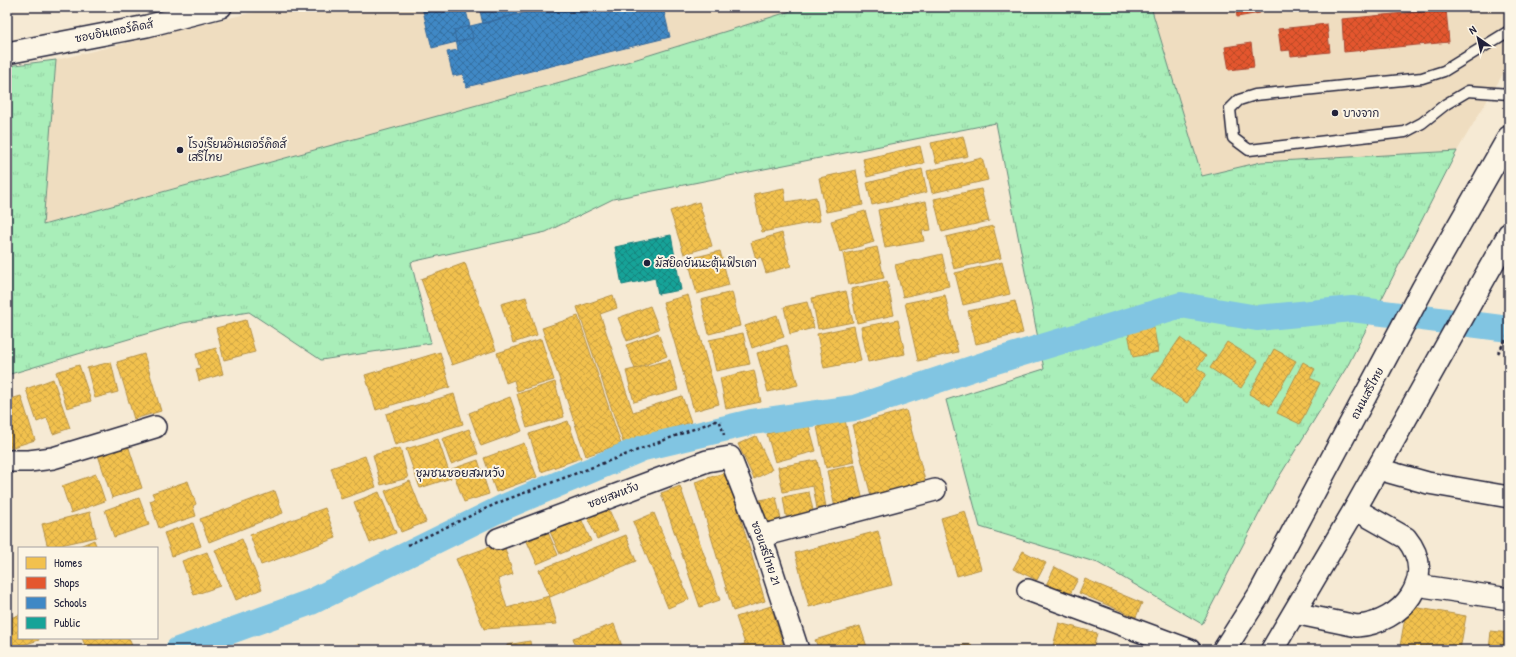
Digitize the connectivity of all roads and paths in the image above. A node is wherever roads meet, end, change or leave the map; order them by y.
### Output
1 (221, 7) edge
2 (1509, 31) edge
3 (7, 53) edge
4 (1509, 94) edge
5 (1509, 137) edge
6 (1509, 234) edge
7 (1509, 334) edge
8 (1498, 353) dead end
9 (156, 427) dead end
10 (727, 447) junction
11 (7, 461) edge
12 (1378, 469) junction
13 (935, 490) dead end
14 (1509, 497) edge
15 (1355, 509) junction
16 (761, 536) junction
17 (498, 539) dead end
18 (408, 545) dead end
19 (1416, 585) junction
20 (1028, 590) dead end
21 (1509, 599) edge
22 (1294, 613) junction
23 (798, 650) edge
24 (1190, 650) edge
25 (1224, 650) edge
26 (1272, 650) edge

1 - 3 street, ซอยอินเตอร์คิดส์
2 - 4 lane
5 - 25 main road, ถนนเสรีไทย
6 - 12 main road
7 - 8 path
9 - 11 street
10 - 16 street, ซอยเสรีไทย 21
10 - 17 street, ซอยสมหวัง
10 - 18 path
12 - 14 street
12 - 15 main road
13 - 16 street
15 - 19 street
15 - 22 main road
16 - 23 street, ซอยเสรีไทย 21
19 - 21 street
19 - 22 street
20 - 24 street
22 - 26 main road

